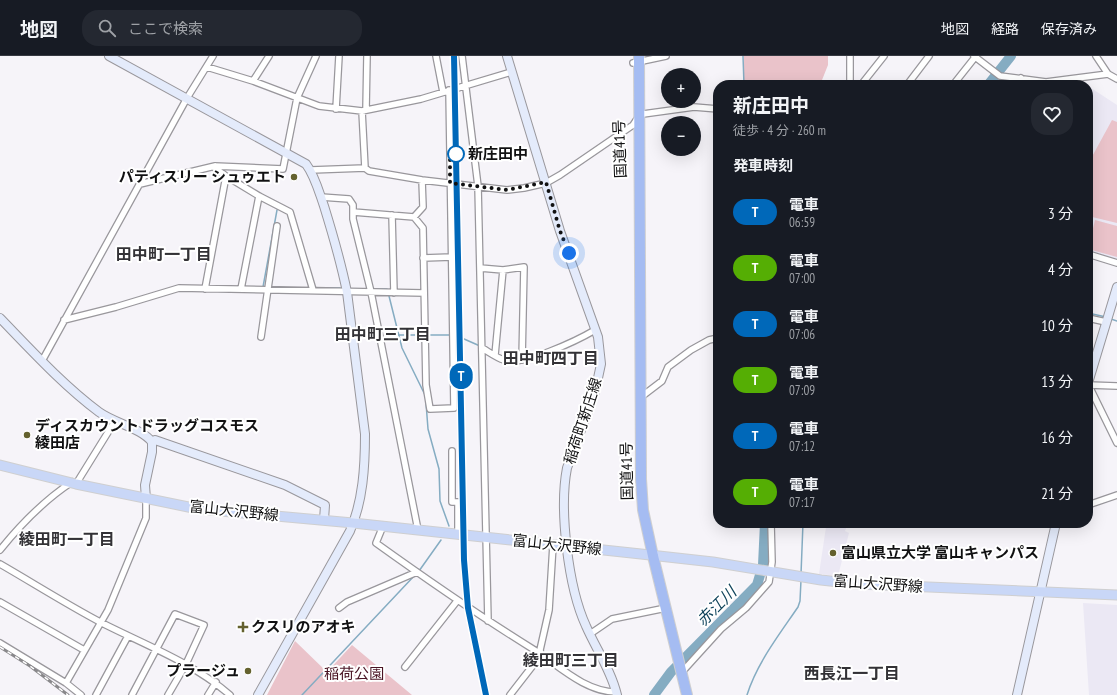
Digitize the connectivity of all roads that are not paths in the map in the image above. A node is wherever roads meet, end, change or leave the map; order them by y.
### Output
1 (109, 56) edge
2 (213, 56) edge
3 (269, 56) edge
4 (316, 56) edge
5 (339, 56) edge
6 (367, 56) edge
7 (436, 56) edge
8 (462, 56) edge
9 (507, 56) edge
10 (666, 56) edge
11 (850, 56) edge
12 (884, 56) edge
13 (929, 56) edge
14 (976, 56) edge
15 (1096, 56) edge
16 (636, 59) edge
17 (207, 67) junction
18 (511, 72) junction
19 (1108, 74) junction
20 (1021, 78) joint
21 (1117, 79) edge
22 (850, 80) edge
23 (865, 80) edge
24 (911, 80) edge
25 (957, 80) edge
26 (1031, 80) edge
27 (1067, 80) edge
28 (253, 81) junction
29 (467, 85) junction
30 (449, 90) junction
31 (443, 92) junction
32 (187, 98) junction
33 (296, 98) junction
34 (336, 109) junction
35 (713, 109) edge
36 (364, 110) junction
37 (639, 116) junction
38 (633, 125) junction
39 (286, 152) junction
40 (215, 166) junction
41 (365, 168) junction
42 (311, 170) junction
43 (226, 176) junction
44 (422, 180) junction
45 (546, 182) junction
46 (450, 183) junction
47 (140, 184) junction
48 (478, 186) junction
49 (259, 196) junction
50 (321, 197) junction
51 (353, 212) junction
52 (392, 215) junction
53 (414, 217) junction
54 (277, 226) dead end
55 (639, 241) junction
56 (1093, 256) edge
57 (452, 257) junction
58 (424, 258) junction
59 (1117, 263) edge
60 (480, 268) junction
61 (503, 270) junction
62 (1117, 287) edge
63 (205, 289) junction
64 (241, 289) junction
65 (267, 290) junction
66 (313, 290) junction
67 (347, 292) junction
68 (371, 292) junction
69 (394, 293) junction
70 (424, 293) junction
71 (0, 318) edge
72 (1093, 319) edge
73 (64, 320) junction
74 (1106, 322) junction
75 (595, 330) junction
76 (261, 337) dead end
77 (713, 339) edge
78 (482, 348) junction
79 (495, 355) junction
80 (522, 360) junction
81 (42, 361) junction
82 (1093, 371) edge
83 (1093, 386) edge
84 (1117, 386) edge
85 (1093, 394) edge
86 (641, 397) junction
87 (115, 421) junction
88 (152, 442) junction
89 (1117, 443) edge
90 (452, 452) dead end
91 (0, 465) edge
92 (74, 483) junction
93 (1117, 495) edge
94 (146, 499) junction
95 (1093, 503) edge
96 (324, 520) junction
97 (354, 523) junction
98 (382, 526) junction
99 (771, 528) edge
100 (1055, 528) edge
101 (418, 530) junction
102 (458, 535) junction
103 (487, 538) junction
104 (553, 545) junction
105 (568, 547) junction
106 (0, 550) edge
107 (653, 556) junction
108 (0, 564) edge
109 (417, 572) junction
110 (770, 572) junction
111 (1041, 592) junction
112 (1117, 595) edge
113 (457, 601) junction
114 (0, 602) edge
115 (340, 608) dead end
116 (666, 608) junction
117 (488, 621) junction
118 (100, 622) junction
119 (590, 634) junction
120 (128, 636) junction
121 (0, 643) edge
122 (157, 649) junction
123 (84, 650) junction
124 (541, 655) junction
125 (186, 664) junction
126 (405, 667) dead end
127 (681, 672) junction
128 (216, 682) junction
129 (66, 683) junction
130 (616, 694) edge
131 (81, 695) edge
132 (96, 695) edge
133 (132, 695) edge
134 (168, 695) edge
135 (208, 695) edge
136 (230, 695) edge
137 (258, 695) edge
138 (510, 695) edge
139 (687, 695) edge
140 (1017, 695) edge

1 - 32 street
2 - 17 street
3 - 28 street
4 - 33 street
5 - 34 street
6 - 36 street
7 - 31 street
8 - 29 street
9 - 18 street, 稲荷町新庄線
10 - 16 street
11 - 22 street
12 - 23 street
13 - 24 street
14 - 20 street
14 - 25 street
15 - 19 street
16 - 37 highway, 国道41号
16 - 38 highway, 国道41号
17 - 28 street
17 - 32 street
18 - 29 street
18 - 45 street, 稲荷町新庄線
19 - 21 street
19 - 27 street
20 - 26 street
28 - 33 street
29 - 30 street
29 - 48 street
30 - 31 street
30 - 46 street
31 - 36 street
32 - 39 street
32 - 47 street
33 - 34 street
33 - 39 street
34 - 36 street
35 - 37 street
36 - 41 street
37 - 38 street
37 - 55 highway, 国道41号
38 - 45 street
38 - 55 highway, 国道41号
39 - 40 street
39 - 42 street
40 - 43 street
40 - 47 street
41 - 42 street
41 - 44 street
42 - 50 street
43 - 49 street
43 - 63 street
44 - 46 street
44 - 53 street
45 - 48 street
45 - 75 street, 稲荷町新庄線
46 - 48 street
46 - 57 street
47 - 73 street
48 - 60 street
49 - 64 street
49 - 66 street
50 - 51 street
50 - 67 street
51 - 52 street
51 - 68 street
52 - 53 street
52 - 69 street
53 - 58 street
54 - 65 street
55 - 86 highway, 国道41号
56 - 59 street
57 - 58 street
57 - 70 street
58 - 70 street
60 - 61 street
60 - 78 street
61 - 79 street
61 - 80 street
62 - 74 street
63 - 64 street
63 - 73 street
64 - 65 street
65 - 66 street
65 - 76 street
66 - 67 street
67 - 68 street
67 - 97 street
68 - 69 street
68 - 101 street
69 - 70 street
71 - 81 street
72 - 74 street
73 - 81 street
74 - 82 street
75 - 80 street
75 - 105 street, 稲荷町新庄線
77 - 86 street
78 - 79 street
78 - 103 street
79 - 80 street
81 - 87 street
83 - 84 street
85 - 89 street
86 - 107 highway, 国道41号
87 - 88 street
87 - 92 street
88 - 94 street
88 - 96 street
90 - 102 street
91 - 92 main road, 富山大沢野線
92 - 94 main road, 富山大沢野線
92 - 106 street
93 - 95 street
94 - 96 main road, 富山大沢野線
94 - 118 street
96 - 97 main road, 富山大沢野線
97 - 98 main road, 富山大沢野線
97 - 137 street
98 - 101 main road, 富山大沢野線
98 - 109 street
99 - 110 street
100 - 111 street
101 - 102 main road, 富山大沢野線
102 - 103 main road, 富山大沢野線
103 - 104 main road, 富山大沢野線
103 - 117 street
104 - 105 main road, 富山大沢野線
104 - 124 street
105 - 107 main road, 富山大沢野線
105 - 119 street, 稲荷町新庄線
107 - 110 main road, 富山大沢野線
107 - 116 highway, 国道41号
108 - 118 street
109 - 113 street
109 - 115 street
110 - 111 main road, 富山大沢野線
110 - 127 street
111 - 112 main road, 富山大沢野線
111 - 140 street
113 - 117 street
113 - 126 street
114 - 123 street
116 - 119 street
116 - 127 highway, 国道41号
117 - 124 street
118 - 120 street
118 - 123 street
119 - 130 street, 稲荷町新庄線
120 - 122 street
120 - 132 street
121 - 129 street
122 - 125 street
122 - 125 street
122 - 133 street
123 - 129 street
124 - 130 street
124 - 138 street
125 - 128 street
125 - 134 street
127 - 139 highway, 国道41号
128 - 135 street
128 - 136 street
129 - 131 street

